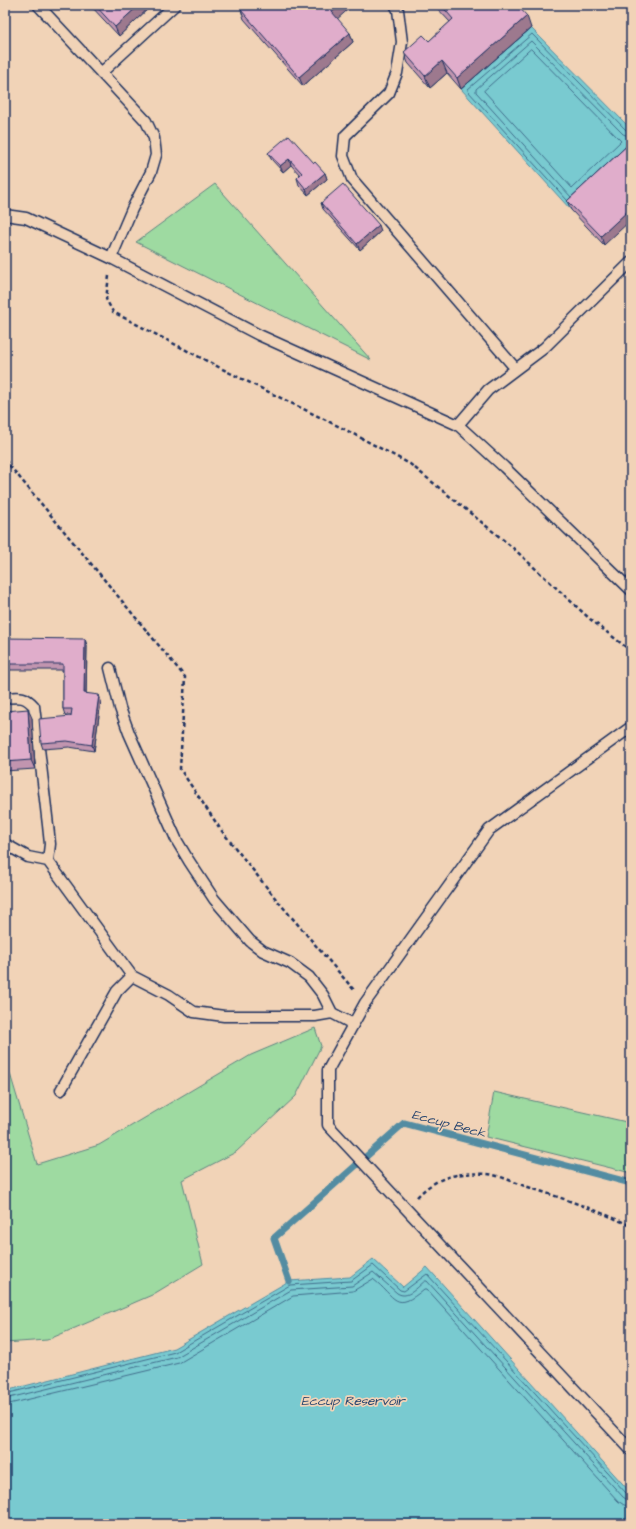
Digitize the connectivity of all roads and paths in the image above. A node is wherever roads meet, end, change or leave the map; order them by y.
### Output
1 (38, 5) edge
2 (175, 5) edge
3 (396, 5) edge
4 (101, 73) junction
5 (5, 215) edge
6 (111, 258) junction
7 (631, 262) edge
8 (516, 369) junction
9 (458, 425) junction
10 (5, 460) edge
11 (631, 590) edge
12 (631, 652) edge
13 (110, 668) dead end
14 (5, 698) edge
15 (631, 727) edge
16 (5, 844) edge
17 (48, 861) junction
18 (132, 976) junction
19 (365, 1003) junction
20 (332, 1014) junction
21 (353, 1024) junction
22 (61, 1090) dead end
23 (405, 1209) junction
24 (631, 1226) edge
25 (631, 1450) edge

1 - 4 lane
2 - 4 lane
3 - 8 lane
4 - 6 lane
5 - 6 lane
6 - 9 lane
6 - 12 path
7 - 8 lane
8 - 9 lane
9 - 11 lane
10 - 19 path
13 - 20 lane
14 - 17 lane
15 - 19 lane
16 - 17 lane
17 - 18 lane
18 - 20 lane
18 - 22 lane
19 - 21 lane
20 - 21 lane
21 - 23 lane
23 - 24 path
23 - 25 lane

